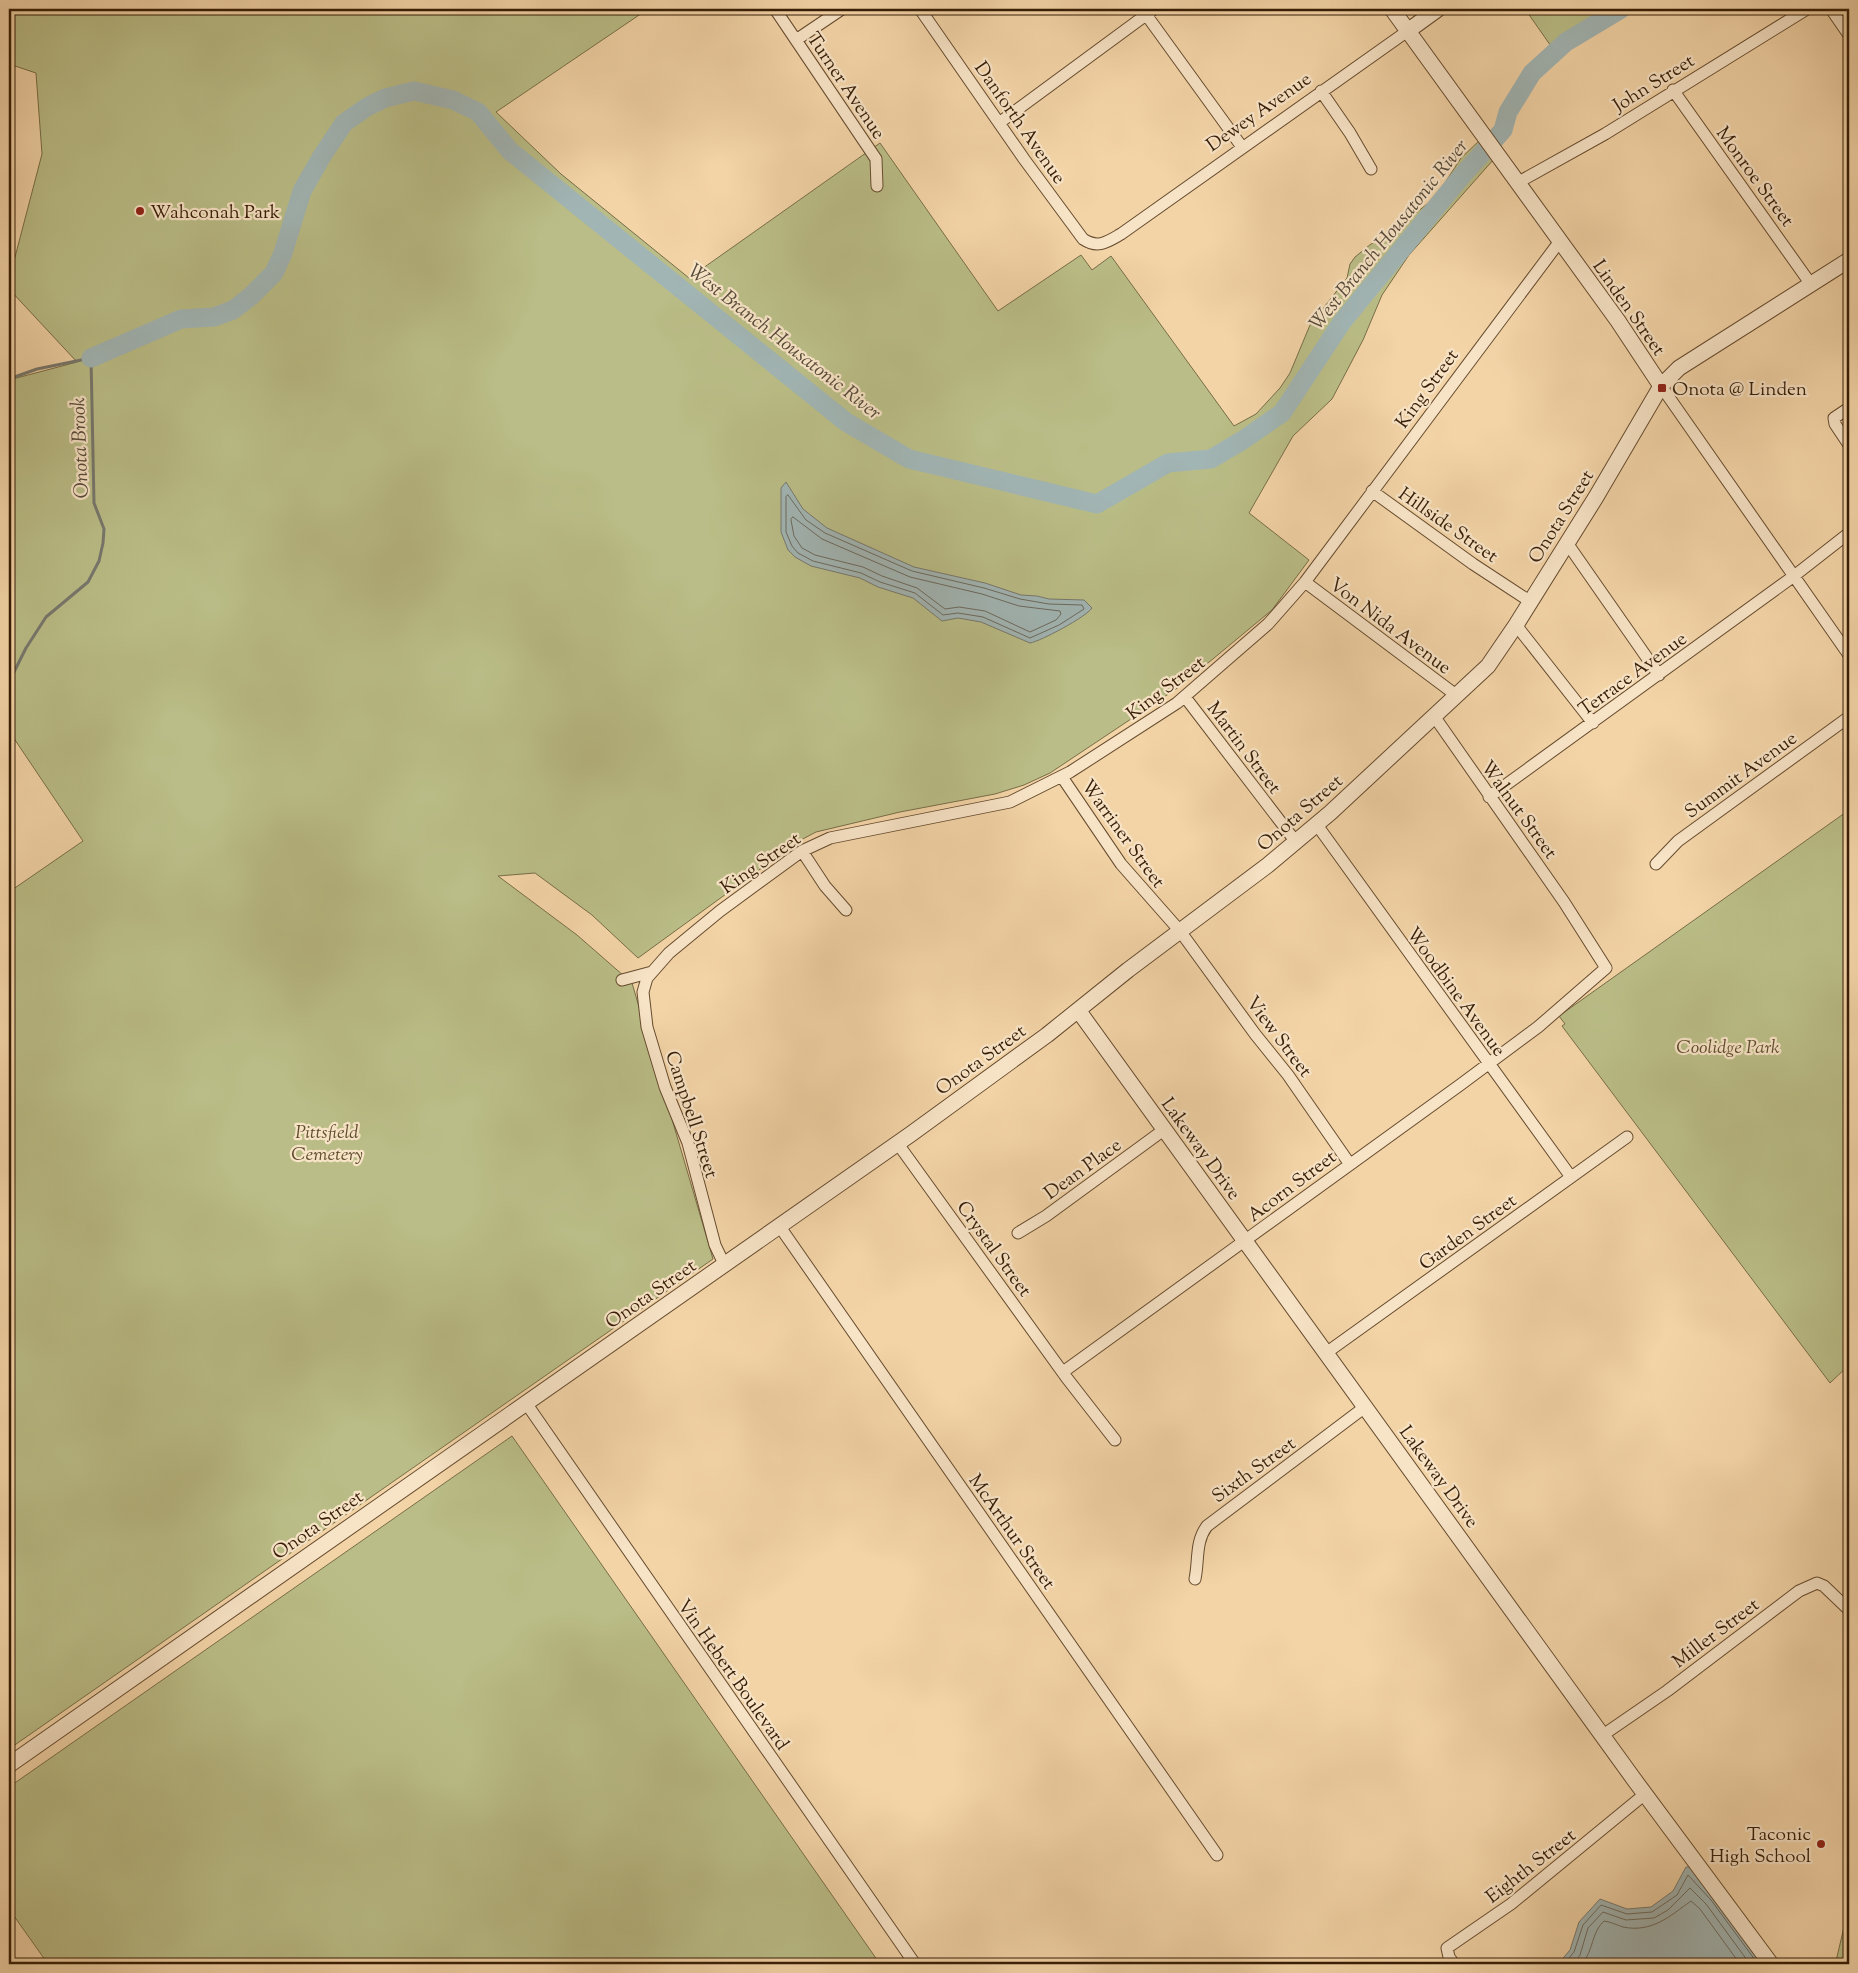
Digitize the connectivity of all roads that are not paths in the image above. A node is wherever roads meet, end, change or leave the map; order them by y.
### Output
1 (775, 9) edge
2 (842, 9) edge
3 (920, 9) edge
4 (1392, 9) edge
5 (1438, 9) edge
6 (1807, 9) edge
7 (1831, 9) edge
8 (1147, 10) edge
9 (1409, 30) junction
10 (1849, 35) edge
11 (796, 40) junction
12 (1673, 90) junction
13 (1321, 91) junction
14 (999, 123) junction
15 (1242, 147) junction
16 (1371, 169) dead end
17 (1517, 183) junction
18 (877, 186) dead end
19 (1560, 241) junction
20 (1102, 245) joint
21 (1849, 260) edge
22 (1810, 283) junction
23 (1660, 386) junction
24 (1849, 408) edge
25 (1849, 445) edge
26 (1372, 491) junction
27 (1849, 533) edge
28 (1567, 543) junction
29 (1794, 576) junction
30 (1305, 582) junction
31 (1531, 602) junction
32 (1516, 625) junction
33 (1849, 655) edge
34 (1659, 675) junction
35 (1456, 695) junction
36 (1185, 697) junction
37 (1434, 716) junction
38 (1849, 717) edge
39 (1593, 723) junction
40 (1062, 777) junction
41 (1489, 797) junction
42 (1317, 825) junction
43 (1296, 842) junction
44 (802, 851) junction
45 (1656, 864) dead end
46 (846, 910) dead end
47 (1180, 931) junction
48 (652, 972) junction
49 (622, 980) dead end
50 (1078, 1010) junction
51 (1539, 1026) joint
52 (1488, 1064) junction
53 (1165, 1129) junction
54 (1627, 1137) dead end
55 (898, 1144) junction
56 (1349, 1164) junction
57 (1571, 1177) junction
58 (780, 1228) junction
59 (1018, 1233) dead end
60 (1245, 1241) junction
61 (725, 1266) junction
62 (1326, 1353) junction
63 (1063, 1372) junction
64 (526, 1403) junction
65 (1365, 1407) junction
66 (1115, 1440) dead end
67 (1195, 1579) dead end
68 (1847, 1608) dead end
69 (1603, 1735) junction
70 (9, 1765) edge
71 (1645, 1794) junction
72 (1217, 1855) dead end
73 (915, 1964) edge
74 (1454, 1964) edge
75 (1771, 1964) edge

1 - 11 street, Turner Avenue
2 - 11 street
3 - 14 street, Danforth Avenue
4 - 9 street, Linden Street
5 - 9 street, Dewey Avenue
6 - 12 street, John Street
7 - 10 street
8 - 14 street
8 - 15 street
9 - 13 street, Dewey Avenue
9 - 17 street, Linden Street
11 - 18 street, Turner Avenue
12 - 17 street, John Street
12 - 22 street, Monroe Street
13 - 15 street, Dewey Avenue
13 - 16 street
14 - 20 street, Danforth Avenue
15 - 20 street, Dewey Avenue
17 - 19 street, Linden Street
19 - 23 street, Linden Street
19 - 26 street, King Street
21 - 22 street, Onota Street
22 - 23 street, Onota Street
23 - 28 street, Onota Street
23 - 29 street, Linden Street
24 - 25 street
26 - 30 street, King Street
26 - 31 street, Hillside Street
27 - 29 street, Terrace Avenue
28 - 31 street, Onota Street
28 - 34 street
29 - 33 street, Linden Street
29 - 34 street, Terrace Avenue
30 - 35 street, Von Nida Avenue
30 - 36 street, King Street
31 - 32 street, Onota Street
32 - 35 street, Onota Street
32 - 39 street
34 - 39 street, Terrace Avenue
35 - 37 street, Onota Street
36 - 40 street, King Street
36 - 43 street, Martin Street
37 - 41 street, Walnut Street
37 - 42 street, Onota Street
38 - 45 street, Summit Avenue
39 - 41 street, Terrace Avenue
40 - 44 street, King Street
40 - 47 street, Warriner Street
41 - 51 street, Walnut Street
42 - 43 street, Onota Street
42 - 52 street, Woodbine Avenue
43 - 47 street, Onota Street
44 - 46 street
44 - 48 street, King Street
47 - 50 street, Onota Street
47 - 56 street, View Street
48 - 49 street
48 - 61 street, Campbell Street
50 - 53 street, Lakeway Drive
50 - 55 street, Onota Street
51 - 52 street, Acorn Street
52 - 56 street, Acorn Street
52 - 57 street, Woodbine Avenue
53 - 59 street, Dean Place
53 - 60 street, Lakeway Drive
54 - 57 street, Garden Street
55 - 58 street, Onota Street
55 - 63 street, Crystal Street
56 - 60 street, Acorn Street
57 - 62 street, Garden Street
58 - 61 street, Onota Street
58 - 72 street, McArthur Street
60 - 62 street, Lakeway Drive
60 - 63 street, Acorn Street
61 - 64 street, Onota Street
62 - 65 street, Lakeway Drive
63 - 66 street, Crystal Street
64 - 70 street, Onota Street
64 - 73 street, Vin Hebert Boulevard
65 - 67 street, Sixth Street
65 - 69 street, Lakeway Drive
68 - 69 street, Miller Street
69 - 71 street, Lakeway Drive
71 - 74 street, Eighth Street
71 - 75 street, Lakeway Drive

